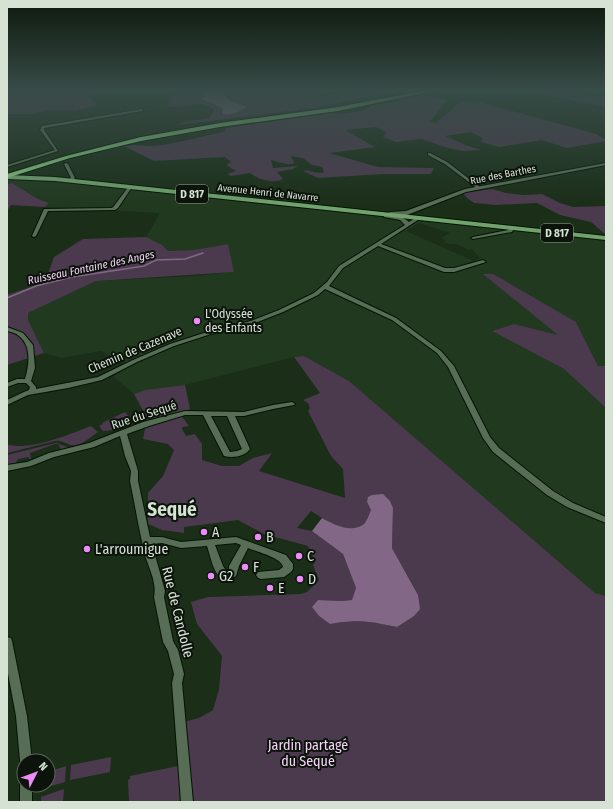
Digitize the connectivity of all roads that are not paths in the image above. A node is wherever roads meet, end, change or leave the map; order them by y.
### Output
1 (43, 129) edge
2 (185, 129) edge
3 (197, 129) edge
4 (429, 154) dead end
5 (66, 164) dead end
6 (606, 164) edge
7 (7, 166) edge
8 (7, 173) edge
9 (7, 177) edge
10 (70, 180) junction
11 (130, 187) junction
12 (480, 188) junction
13 (365, 213) junction
14 (407, 215) junction
15 (418, 218) junction
16 (408, 225) junction
17 (512, 228) junction
18 (34, 236) dead end
19 (473, 238) dead end
20 (606, 238) edge
21 (378, 244) junction
22 (484, 262) dead end
23 (326, 287) junction
24 (7, 329) edge
25 (28, 381) junction
26 (7, 385) edge
27 (32, 392) junction
28 (8, 401) edge
29 (292, 404) dead end
30 (207, 413) junction
31 (230, 414) junction
32 (123, 434) junction
33 (7, 468) edge
34 (606, 520) edge
35 (148, 541) junction
36 (210, 542) junction
37 (246, 544) junction
38 (261, 575) dead end
39 (7, 641) edge
40 (26, 753) edge
41 (187, 802) edge

1 - 7 street
2 - 8 highway
3 - 9 highway
4 - 12 street
5 - 10 street
6 - 12 street, Rue des Barthes
9 - 10 main road, Avenue Henri de Navarre / D 817
10 - 11 main road, Avenue Henri de Navarre / D 817
11 - 13 main road, Avenue Henri de Navarre / D 817
11 - 18 street
12 - 14 street, Rue des Barthes
13 - 14 main road, Avenue Henri de Navarre / D 817
13 - 16 street
14 - 15 main road, D 817
14 - 16 street
15 - 16 street, Chemin de Cazenave
15 - 17 main road, D 817
16 - 21 street, Chemin de Cazenave
17 - 19 street
17 - 20 main road, D 817
21 - 22 street
21 - 23 street, Chemin de Cazenave
23 - 27 street, Chemin de Cazenave
23 - 34 street
24 - 25 street
25 - 26 street
25 - 27 street
27 - 28 street, Chemin de Cazenave
29 - 31 street, Rue du Sequé
30 - 31 street, Rue du Sequé
30 - 31 street
30 - 32 street, Rue du Sequé
32 - 33 street, Rue du Sequé
32 - 35 street, Rue de Candolle
35 - 36 street
35 - 41 street, Rue de Candolle
36 - 37 street
36 - 37 street
37 - 38 street
39 - 40 street

